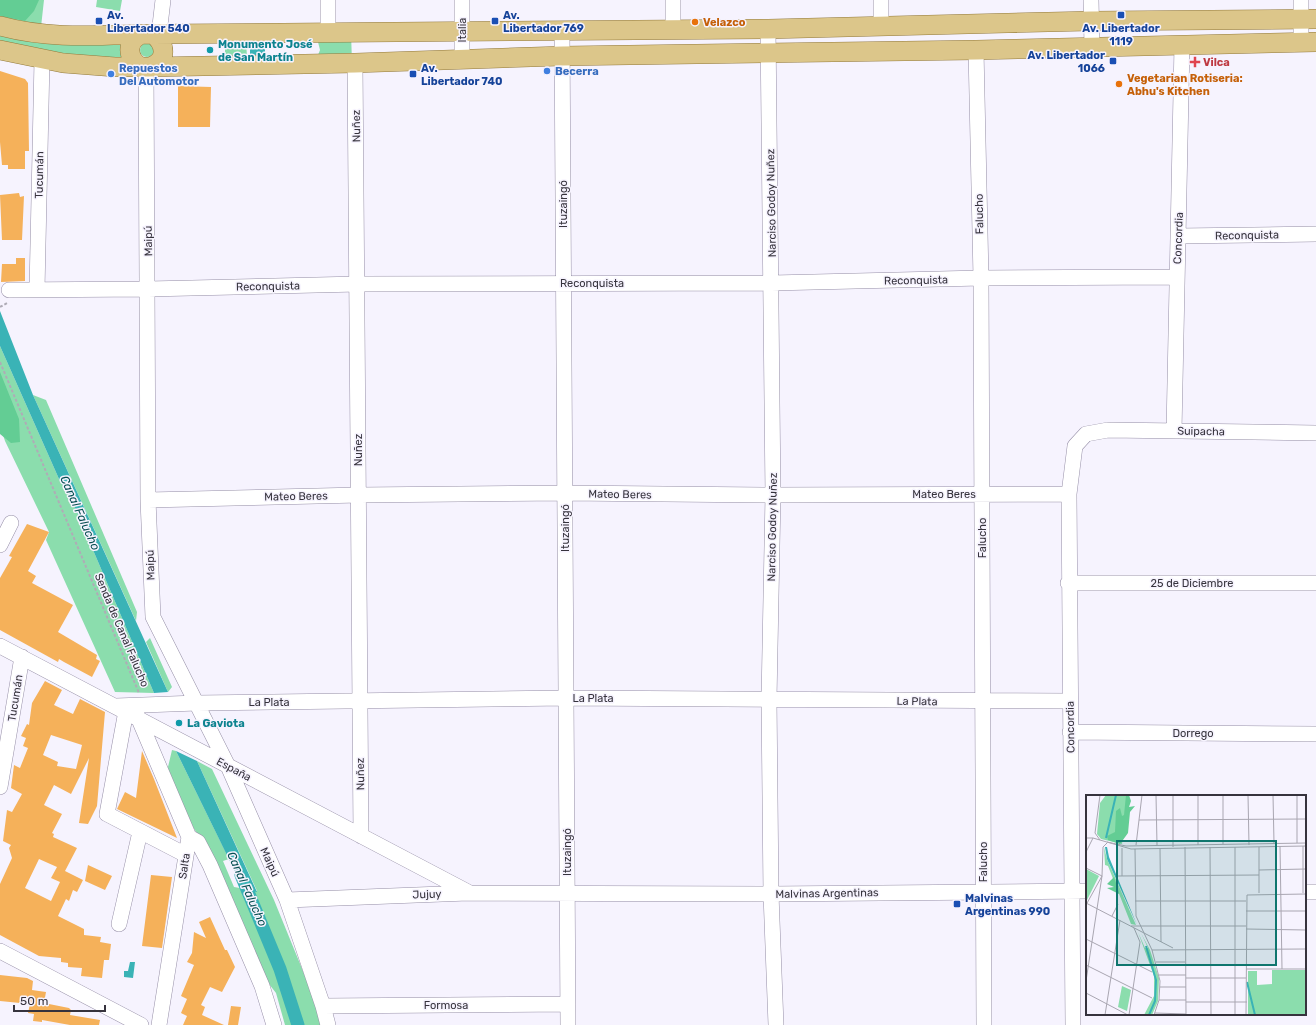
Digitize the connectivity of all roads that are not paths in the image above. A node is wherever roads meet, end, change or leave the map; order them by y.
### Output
1 (163, 0) edge
2 (328, 0) edge
3 (462, 0) edge
4 (673, 0) edge
5 (881, 0) edge
6 (1091, 0) edge
7 (1301, 0) edge
8 (1308, 19) edge
9 (1091, 21) junction
10 (0, 26) edge
11 (881, 26) junction
12 (768, 29) junction
13 (673, 30) junction
14 (562, 31) junction
15 (328, 33) junction
16 (462, 33) junction
17 (151, 34) junction
18 (1308, 42) edge
19 (1182, 45) junction
20 (1092, 47) junction
21 (0, 50) edge
22 (976, 50) junction
23 (768, 54) junction
24 (562, 56) junction
25 (42, 60) junction
26 (462, 60) junction
27 (355, 63) junction
28 (146, 67) junction
29 (1316, 234) edge
30 (1178, 236) junction
31 (1176, 277) junction
32 (981, 278) junction
33 (564, 283) junction
34 (772, 283) junction
35 (358, 284) junction
36 (148, 289) junction
37 (9, 290) dead end
38 (37, 290) junction
39 (1174, 431) junction
40 (1316, 433) edge
41 (1086, 434) joint
42 (565, 493) junction
43 (982, 494) junction
44 (1069, 494) junction
45 (359, 495) junction
46 (773, 495) junction
47 (148, 500) junction
48 (11, 523) dead end
49 (0, 545) edge
50 (1068, 583) junction
51 (1316, 583) edge
52 (0, 646) edge
53 (22, 657) junction
54 (566, 698) junction
55 (769, 699) junction
56 (1070, 701) junction
57 (359, 702) junction
58 (982, 702) junction
59 (197, 703) junction
60 (131, 710) junction
61 (1070, 732) junction
62 (1316, 734) edge
63 (228, 766) junction
64 (0, 787) edge
65 (140, 832) junction
66 (361, 836) junction
67 (189, 837) junction
68 (186, 855) junction
69 (983, 891) junction
70 (1072, 891) junction
71 (1086, 892) edge
72 (468, 893) junction
73 (567, 893) junction
74 (771, 894) junction
75 (287, 900) junction
76 (119, 924) dead end
77 (0, 951) edge
78 (568, 1004) junction
79 (323, 1006) junction
80 (141, 1025) edge
81 (160, 1025) edge
82 (274, 1025) edge
83 (328, 1025) edge
84 (568, 1025) edge
85 (776, 1025) edge
86 (984, 1025) edge
87 (1073, 1025) edge

1 - 17 street
2 - 15 street
3 - 16 street, Italia
4 - 13 street
5 - 11 street
6 - 9 street
7 - 8 street
8 - 9 main road
8 - 18 street
9 - 11 main road
9 - 20 street
10 - 17 main road
11 - 12 main road
12 - 13 main road
12 - 23 street, Narciso Godoy Nuñez
13 - 14 main road
14 - 16 main road
14 - 24 street, Ituzaingó
15 - 16 main road
15 - 17 main road
16 - 26 street, Italia
17 - 28 main road
17 - 28 main road
18 - 19 main road
19 - 20 main road
19 - 30 street, Concordia
20 - 22 main road
21 - 25 main road
22 - 23 main road
22 - 32 street, Falucho
23 - 24 main road
23 - 34 street, Narciso Godoy Nuñez
24 - 26 main road
24 - 33 street, Ituzaingó
25 - 28 main road
25 - 38 street, Tucumán
26 - 27 main road
27 - 28 main road
27 - 35 street, Nuñez
28 - 36 street, Maipú
29 - 30 street, Reconquista
30 - 31 street, Concordia
31 - 32 street, Reconquista
31 - 39 street, Concordia
32 - 34 street, Reconquista
32 - 43 street, Falucho
33 - 34 street, Reconquista
33 - 35 street, Reconquista
33 - 42 street, Ituzaingó
34 - 46 street, Narciso Godoy Nuñez
35 - 36 street, Reconquista
35 - 45 street, Nuñez
36 - 38 street, Reconquista
36 - 47 street, Maipú
37 - 38 street, Reconquista
39 - 40 street, Suipacha
39 - 41 street, Suipacha
41 - 44 street, Concordia
42 - 45 street, Mateo Beres
42 - 46 street, Mateo Beres
42 - 54 street, Ituzaingó
43 - 44 street, Mateo Beres
43 - 46 street, Mateo Beres
43 - 58 street, Falucho
44 - 50 street, Concordia
45 - 47 street, Mateo Beres
45 - 57 street, Nuñez
46 - 55 street, Narciso Godoy Nuñez
47 - 59 street, Maipú
48 - 49 street
50 - 51 street, 25 de Diciembre
50 - 56 street, Concordia
52 - 53 street, España
53 - 60 street, España
53 - 64 street, Tucumán
54 - 55 street, La Plata
54 - 57 street, La Plata
54 - 73 street, Ituzaingó
55 - 58 street, La Plata
55 - 74 street, Narciso Godoy Nuñez
56 - 58 street, La Plata
56 - 61 street, Concordia
57 - 59 street, La Plata
57 - 66 street, Nuñez
58 - 69 street, Falucho
59 - 60 street, La Plata
59 - 63 street, Maipú
60 - 63 street, España
60 - 65 street
60 - 67 street
61 - 62 street, Dorrego
61 - 70 street, Concordia
63 - 66 street, España
63 - 75 street, Maipú
65 - 68 street
65 - 76 street
66 - 72 street, España
67 - 68 street, Salta
67 - 82 street
68 - 81 street, Salta
69 - 70 street, Malvinas Argentinas
69 - 74 street, Malvinas Argentinas
69 - 86 street, Falucho
70 - 71 street, Malvinas Argentinas
70 - 87 street, Concordia
72 - 73 street, Jujuy
72 - 75 street, Jujuy
73 - 74 street, Malvinas Argentinas
73 - 78 street, Ituzaingó
74 - 85 street, Narciso Godoy Nuñez
75 - 79 street, Maipú
77 - 80 street
78 - 79 street, Formosa
78 - 84 street, Ituzaingó
79 - 83 street, Maipú

